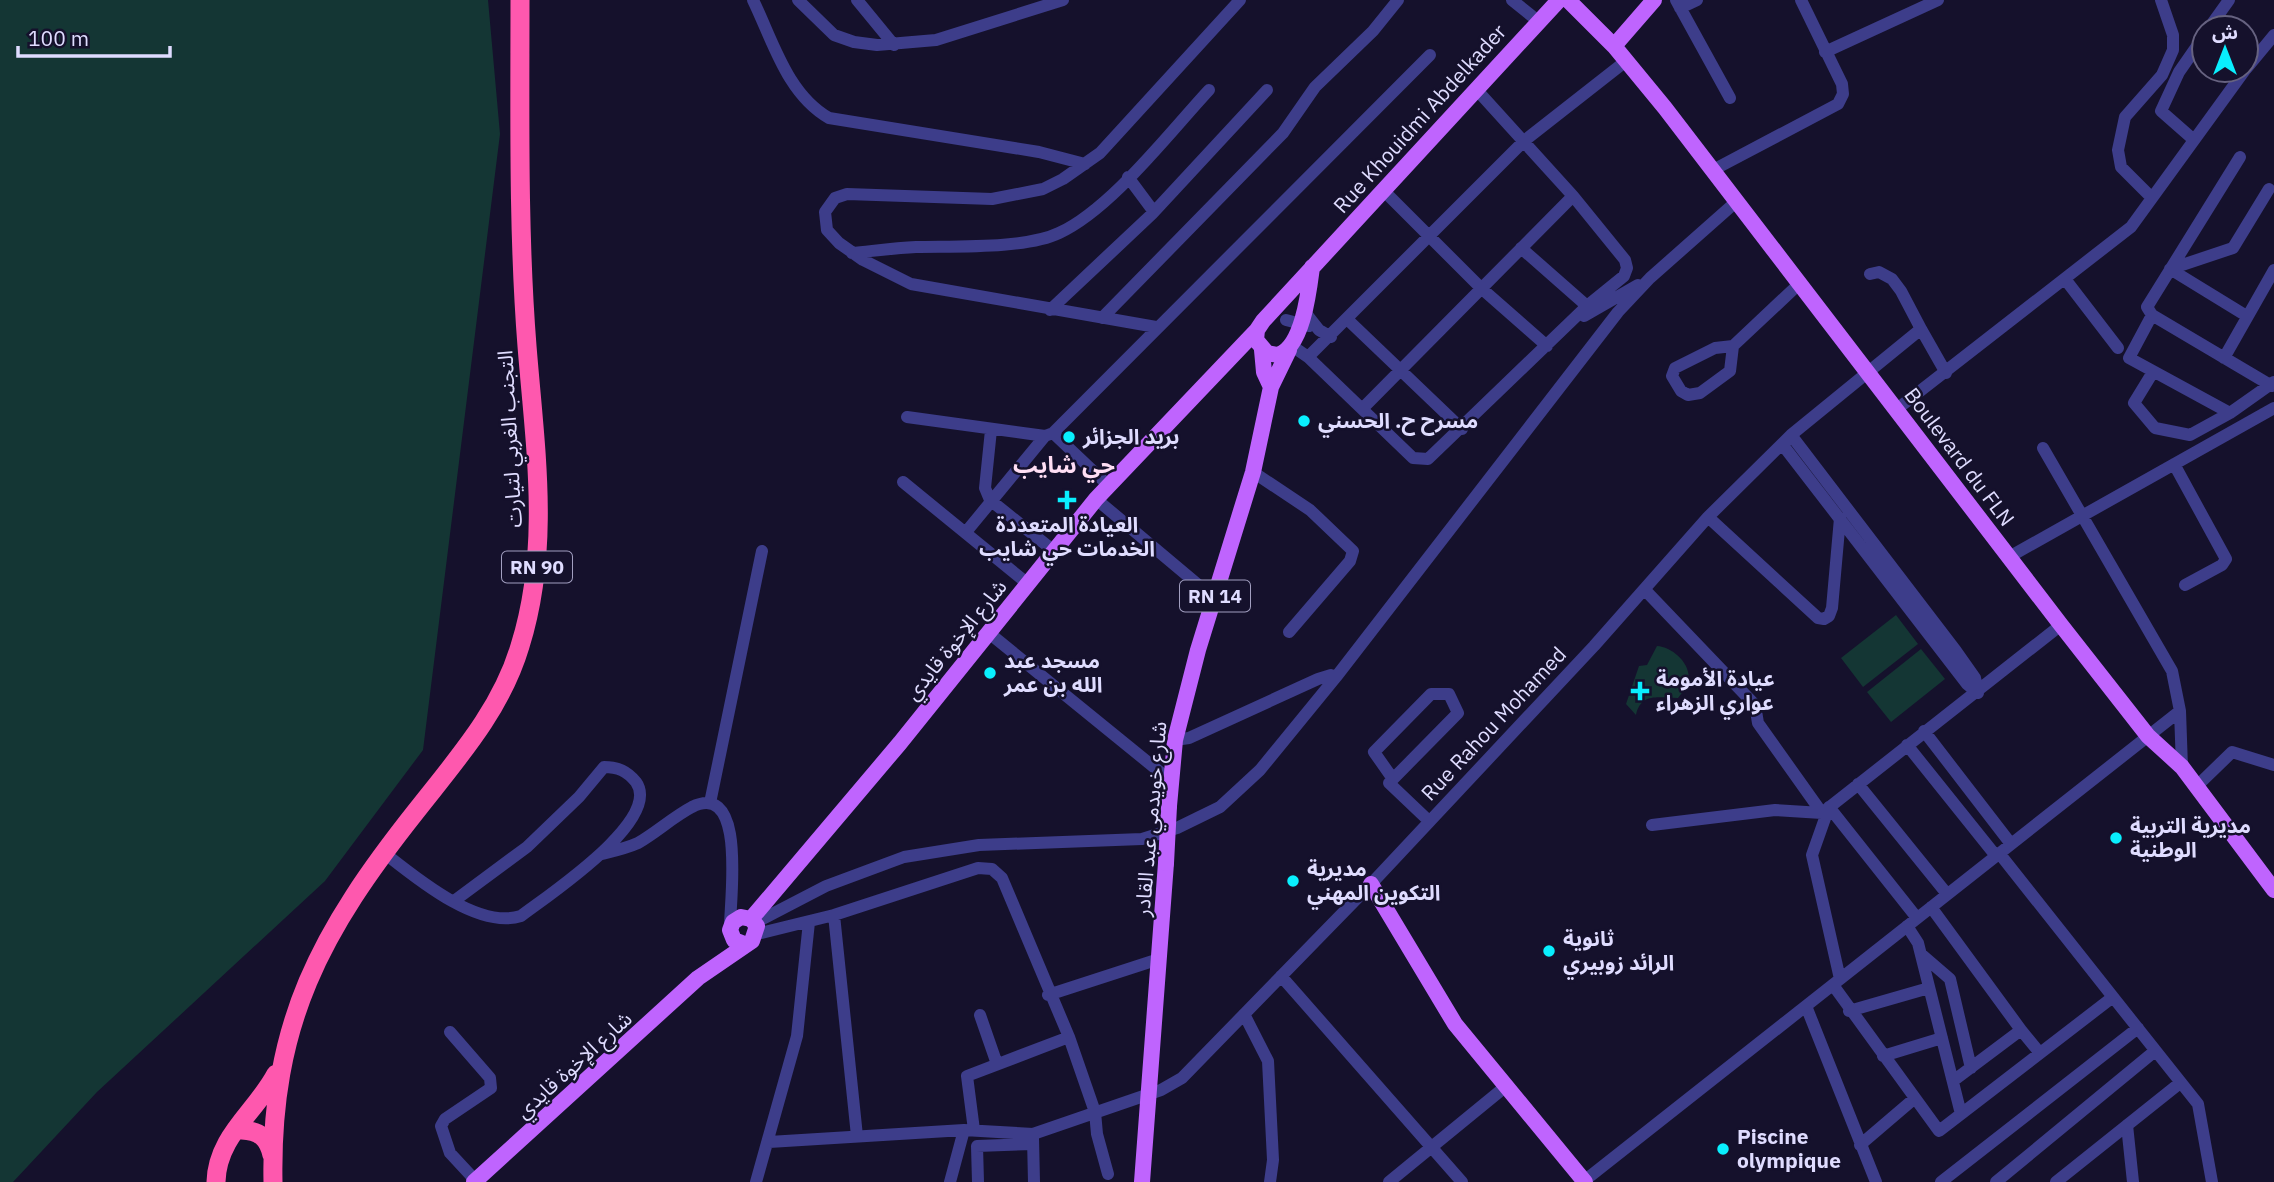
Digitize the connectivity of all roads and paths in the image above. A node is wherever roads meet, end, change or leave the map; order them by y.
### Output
1 (520, 0) edge
2 (753, 0) edge
3 (798, 0) edge
4 (857, 0) edge
5 (1063, 0) edge
6 (1240, 0) edge
7 (1398, 0) edge
8 (1512, 0) edge
9 (1559, 0) edge
10 (1568, 0) edge
11 (1654, 0) edge
12 (1696, 0) edge
13 (1801, 0) edge
14 (2161, 0) edge
15 (1929, 2) edge
16 (1678, 4) edge
17 (1538, 21) junction
18 (2274, 35) edge
19 (894, 45) junction
20 (1614, 46) junction
21 (1825, 52) junction
22 (2260, 52) edge
23 (1430, 55) dead end
24 (2190, 56) edge
25 (1626, 61) junction
26 (2236, 84) edge
27 (1476, 89) junction
28 (1209, 90) dead end
29 (1267, 90) dead end
30 (1730, 98) dead end
31 (2194, 140) junction
32 (1524, 141) junction
33 (2240, 157) dead end
34 (1085, 164) junction
35 (1713, 170) junction
36 (1128, 177) junction
37 (2269, 189) dead end
38 (1385, 192) junction
39 (1573, 196) junction
40 (2152, 198) junction
41 (1737, 201) junction
42 (1154, 212) junction
43 (1430, 236) junction
44 (1521, 248) junction
45 (852, 253) junction
46 (1312, 267) junction
47 (2170, 270) junction
48 (2274, 270) edge
49 (1870, 274) dead end
50 (1650, 278) junction
51 (2065, 279) junction
52 (1800, 284) junction
53 (1481, 288) junction
54 (1587, 306) junction
55 (1050, 310) junction
56 (2152, 315) junction
57 (2245, 315) junction
58 (1102, 318) junction
59 (1574, 318) junction
60 (1348, 320) junction
61 (1156, 327) junction
62 (1921, 329) junction
63 (1294, 331) junction
64 (1261, 336) junction
65 (1331, 337) junction
66 (1547, 346) junction
67 (1733, 346) junction
68 (2118, 348) dead end
69 (1308, 357) junction
70 (2224, 358) junction
71 (1399, 371) junction
72 (2153, 372) junction
73 (1867, 373) junction
74 (1946, 373) junction
75 (2273, 384) edge
76 (1271, 387) junction
77 (1363, 408) junction
78 (2274, 408) edge
79 (1897, 409) junction
80 (2230, 413) junction
81 (907, 416) dead end
82 (1462, 429) junction
83 (991, 430) junction
84 (1049, 435) junction
85 (1787, 439) junction
86 (2043, 448) dead end
87 (2174, 464) junction
88 (1253, 472) junction
89 (903, 482) dead end
90 (1109, 486) junction
91 (1096, 499) junction
92 (990, 500) junction
93 (2083, 514) junction
94 (1709, 517) junction
95 (1840, 518) junction
96 (966, 532) junction
97 (762, 551) dead end
98 (1054, 551) junction
99 (2009, 557) junction
100 (1028, 584) junction
101 (2185, 585) dead end
102 (1645, 590) junction
103 (1214, 598) junction
104 (2062, 625) junction
105 (1289, 632) dead end
106 (989, 633) junction
107 (1336, 677) junction
108 (1978, 693) junction
109 (2180, 711) junction
110 (1924, 731) junction
111 (2148, 736) junction
112 (1175, 740) junction
113 (1907, 745) junction
114 (2274, 765) edge
115 (2182, 766) junction
116 (1393, 779) junction
117 (1171, 781) junction
118 (1858, 784) junction
119 (2197, 786) junction
120 (710, 803) junction
121 (1825, 810) junction
122 (1429, 821) junction
123 (1652, 825) dead end
124 (2011, 844) junction
125 (383, 852) junction
126 (598, 855) junction
127 (1998, 855) junction
128 (731, 884) junction
129 (1371, 884) junction
130 (2274, 890) edge
131 (1947, 894) junction
132 (454, 901) junction
133 (1931, 907) junction
134 (834, 915) junction
135 (809, 922) junction
136 (1912, 922) junction
137 (751, 927) junction
138 (730, 928) junction
139 (1921, 954) junction
140 (1159, 959) junction
141 (1281, 976) junction
142 (698, 978) junction
143 (1836, 982) junction
144 (1930, 988) junction
145 (1048, 995) junction
146 (2113, 997) junction
147 (1806, 1006) junction
148 (1849, 1011) junction
149 (1244, 1014) junction
150 (980, 1015) dead end
151 (2138, 1028) junction
152 (2021, 1030) junction
153 (450, 1032) dead end
154 (1069, 1037) junction
155 (1942, 1038) junction
156 (2155, 1051) junction
157 (2039, 1052) junction
158 (1883, 1056) junction
159 (281, 1063) junction
160 (998, 1064) junction
161 (1971, 1068) junction
162 (1953, 1081) junction
163 (2180, 1083) junction
164 (1505, 1087) junction
165 (1146, 1095) junction
166 (1915, 1098) junction
167 (1095, 1112) junction
168 (1961, 1114) junction
169 (274, 1117) junction
170 (245, 1121) junction
171 (2127, 1125) junction
172 (969, 1130) junction
173 (858, 1136) junction
174 (1033, 1139) junction
175 (769, 1142) junction
176 (1860, 1145) junction
177 (1432, 1147) junction
178 (273, 1158) junction
179 (1108, 1174) dead end
180 (475, 1181) edge
181 (1585, 1181) edge
182 (217, 1182) edge
183 (273, 1182) edge
184 (757, 1182) edge
185 (950, 1182) edge
186 (978, 1182) edge
187 (1034, 1182) edge
188 (1142, 1182) edge
189 (1270, 1182) edge
190 (1389, 1182) edge
191 (1462, 1182) edge
192 (1876, 1182) edge
193 (1941, 1182) edge
194 (1996, 1182) edge
195 (2056, 1182) edge
196 (2133, 1182) edge
197 (2212, 1182) edge

1 - 125 highway, التجنب الغربي لتيارت / RN 90
2 - 34 street
3 - 19 street
4 - 19 street
5 - 19 street
6 - 34 street
7 - 58 street
8 - 17 street
9 - 17 main road, Rue Khouidmi Abdelkader
10 - 20 main road, Boulevard du FLN
11 - 20 main road
12 - 16 street
13 - 21 street
14 - 40 street
15 - 21 street
16 - 30 street
17 - 27 main road, Rue Khouidmi Abdelkader
18 - 22 street
20 - 25 main road, Boulevard du FLN
21 - 35 street
23 - 61 street
24 - 31 street
25 - 32 street
25 - 35 main road, Boulevard du FLN
26 - 31 street
27 - 32 street
27 - 38 main road, Rue Khouidmi Abdelkader
28 - 36 street
29 - 42 street
31 - 40 street
32 - 39 street
32 - 43 street
33 - 47 street
34 - 45 street
35 - 41 main road, Boulevard du FLN
36 - 42 street
36 - 45 street
37 - 47 street
38 - 43 street
38 - 46 main road, Rue Khouidmi Abdelkader
39 - 44 street
39 - 54 street
40 - 51 street
41 - 50 street
41 - 52 main road, Boulevard du FLN
42 - 55 street
43 - 53 street
43 - 60 street
44 - 53 street
44 - 54 street
45 - 55 street
46 - 63 main road, شارع خويدمي عبد القادر / RN 14
46 - 64 main road
47 - 56 street
47 - 57 street
48 - 57 street
49 - 62 street
50 - 59 street
50 - 107 street
51 - 68 street
51 - 74 street
52 - 67 street
52 - 73 main road, Boulevard du FLN
53 - 66 street
53 - 71 street
54 - 59 street
55 - 58 street
56 - 70 street
56 - 72 street
57 - 70 street
58 - 61 street
59 - 66 street
60 - 65 street
60 - 71 street
61 - 84 street
62 - 73 street, Rue Rahou Mohamed
62 - 74 street
63 - 64 main road
63 - 64 main road
63 - 65 street
63 - 69 street
63 - 76 main road, شارع خويدمي عبد القادر / RN 14
64 - 76 main road, شارع خويدمي عبد القادر / RN 14
64 - 90 main road, شارع الإخوة قايدي
65 - 69 street
66 - 82 street
67 - 67 street
69 - 77 street
70 - 75 street
71 - 77 street
71 - 82 street
72 - 80 street
72 - 80 street
73 - 79 main road, Boulevard du FLN
73 - 85 street, Rue Rahou Mohamed
74 - 79 street
75 - 80 street
76 - 88 main road, شارع خويدمي عبد القادر / RN 14
77 - 82 street
78 - 87 street
79 - 99 main road, Boulevard du FLN
81 - 83 street
83 - 84 street
83 - 92 street
84 - 90 street
84 - 92 street
85 - 94 street, Rue Rahou Mohamed
85 - 95 street
85 - 108 street
86 - 93 street
87 - 93 street
87 - 101 street
88 - 103 main road, شارع خويدمي عبد القادر / RN 14
88 - 105 street
89 - 96 street
90 - 91 main road, شارع الإخوة قايدي
91 - 98 main road, شارع الإخوة قايدي
91 - 103 street
92 - 96 street
92 - 98 street
93 - 99 street
93 - 109 street
94 - 95 street
94 - 102 street, Rue Rahou Mohamed
95 - 108 street
96 - 100 street
97 - 120 street
98 - 100 main road, شارع الإخوة قايدي
99 - 104 main road, Boulevard du FLN
100 - 106 main road, شارع الإخوة قايدي
102 - 121 street
102 - 122 street, Rue Rahou Mohamed
103 - 112 main road, شارع خويدمي عبد القادر / RN 14
104 - 108 street
104 - 111 main road, Boulevard du FLN
106 - 117 street
106 - 137 main road, شارع الإخوة قايدي
107 - 112 street
107 - 137 street
108 - 110 street
109 - 111 street
109 - 115 street
110 - 113 street
110 - 124 street
111 - 115 main road, Boulevard du FLN
111 - 124 street
112 - 117 main road, شارع خويدمي عبد القادر / RN 14
113 - 118 street
113 - 127 street
114 - 119 street
115 - 119 main road, Boulevard du FLN
116 - 116 street
116 - 122 street
117 - 140 main road, شارع خويدمي عبد القادر / RN 14, bridge
118 - 121 street
118 - 131 street
119 - 130 main road, Boulevard du FLN
120 - 126 street
120 - 128 street
121 - 123 street
121 - 136 street
121 - 143 street
122 - 129 street, Rue Rahou Mohamed
124 - 127 street
125 - 132 street
125 - 159 highway, التجنب الغربي لتيارت / RN 90
126 - 132 street
126 - 132 street
127 - 131 street
127 - 146 street
128 - 137 street
128 - 138 street
129 - 141 street, Rue Rahou Mohamed
129 - 164 main road
131 - 133 street
133 - 136 street
133 - 152 street
134 - 135 street
134 - 145 street
134 - 173 street
135 - 137 street
135 - 175 street
136 - 139 street
136 - 143 street
137 - 138 main road
137 - 138 main road
137 - 142 main road, شارع الإخوة قايدي
138 - 142 main road, شارع الإخوة قايدي
139 - 144 street
139 - 161 street
140 - 145 street
140 - 165 main road, شارع خويدمي عبد القادر / RN 14
141 - 149 street, Rue Rahou Mohamed
141 - 177 street
142 - 180 main road, شارع الإخوة قايدي
143 - 147 street
143 - 148 street
144 - 148 street
144 - 155 street
145 - 154 street
146 - 151 street
146 - 157 street
147 - 176 street
147 - 181 street
148 - 158 street
149 - 165 street, Rue Rahou Mohamed
149 - 189 street
150 - 160 street
151 - 156 street
151 - 193 street
152 - 157 street
152 - 161 street
153 - 180 street
154 - 160 street
154 - 167 street
155 - 158 street
155 - 162 street
156 - 163 street
156 - 194 street
157 - 168 street
158 - 166 street
159 - 169 highway, التجنب الغربي لتيارت / RN 90
159 - 170 highway
160 - 172 street
161 - 162 street
162 - 168 street
163 - 171 street
163 - 197 street
164 - 177 street
164 - 181 main road
165 - 167 street, Rue Rahou Mohamed
165 - 188 main road, شارع خويدمي عبد القادر / RN 14
166 - 168 street
166 - 176 street
167 - 174 street, Rue Rahou Mohamed
167 - 179 street
169 - 170 highway
169 - 178 highway, التجنب الغربي لتيارت / RN 90
170 - 178 highway
170 - 182 highway
171 - 195 street
171 - 196 street
172 - 173 street
172 - 174 street
172 - 185 street
173 - 175 street
174 - 186 street
174 - 187 street
175 - 184 street
176 - 192 street
177 - 190 street
177 - 191 street
178 - 183 highway, التجنب الغربي لتيارت / RN 90

